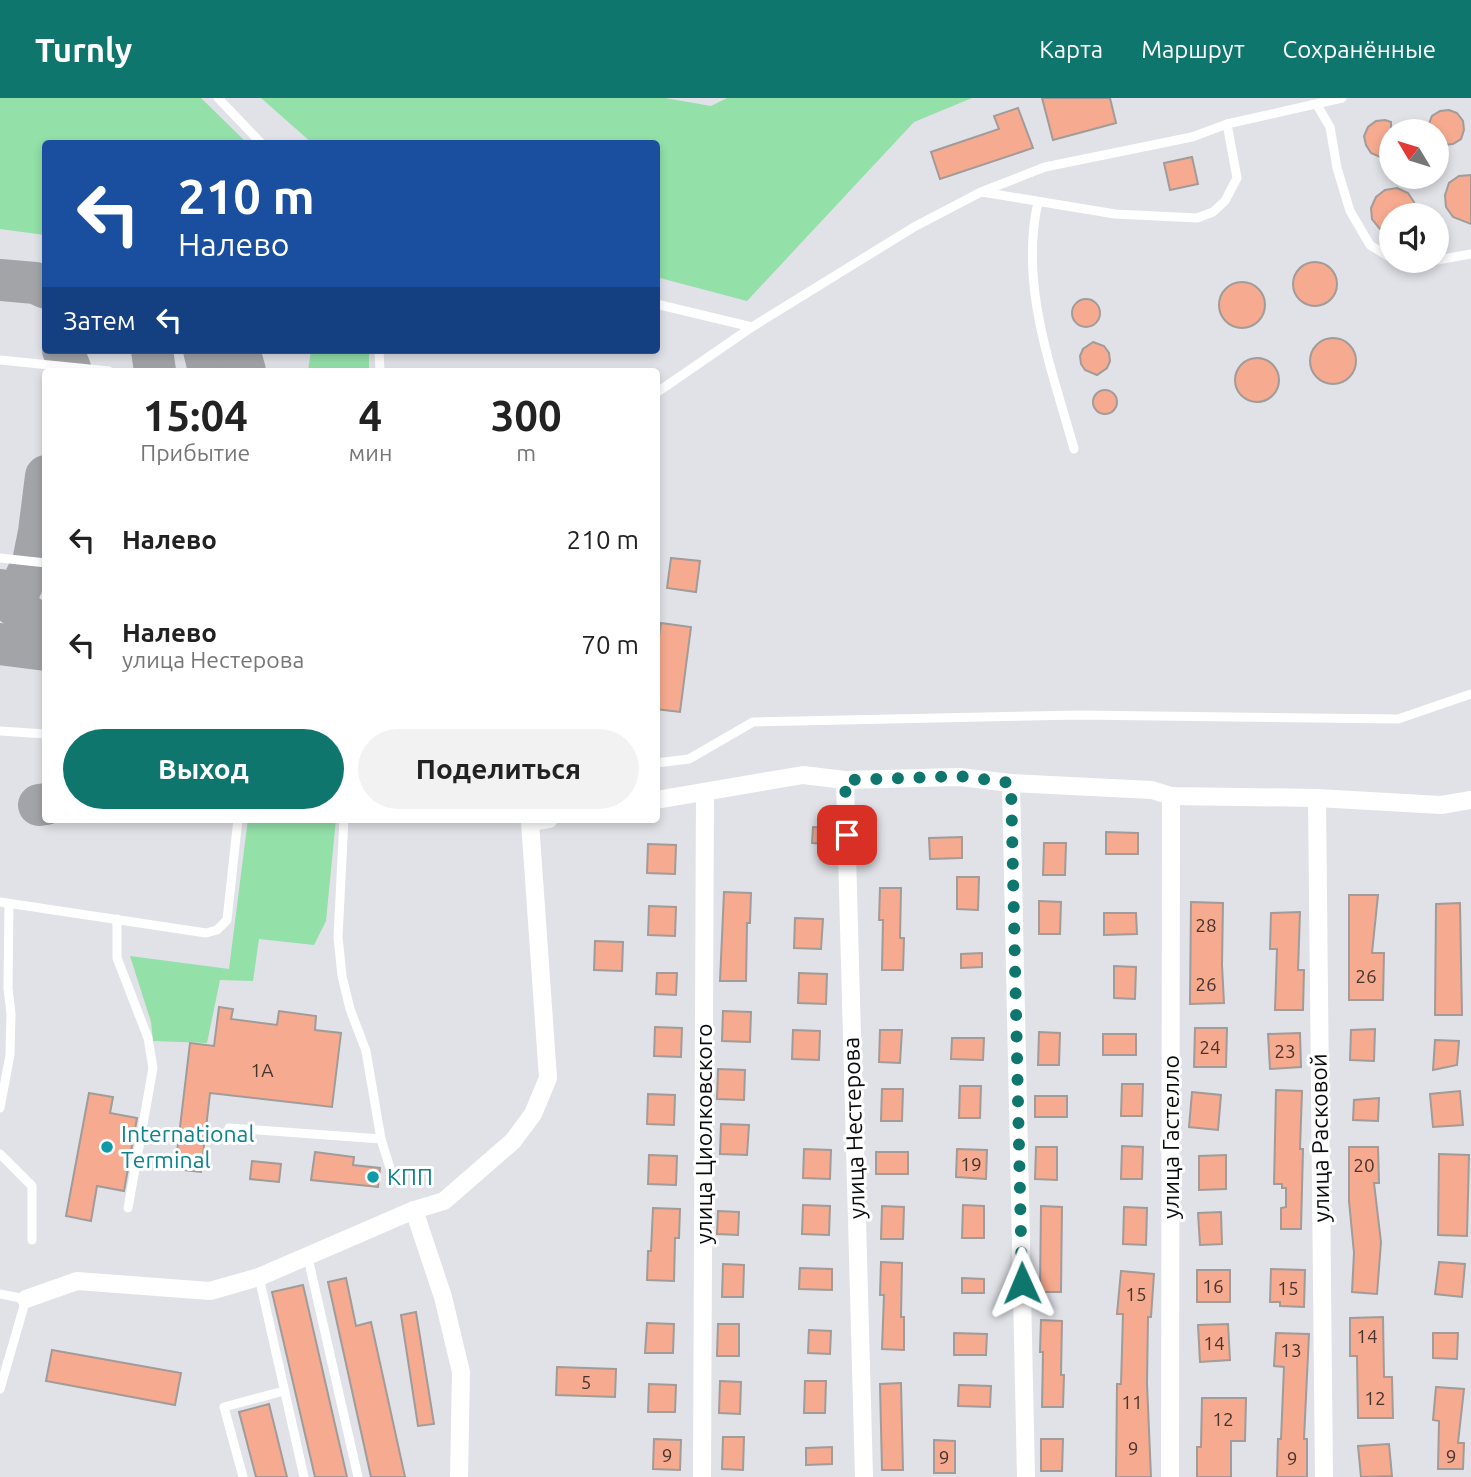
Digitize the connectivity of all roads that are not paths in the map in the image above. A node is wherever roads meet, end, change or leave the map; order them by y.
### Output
1 (218, 98) edge
2 (1342, 98) edge
3 (1317, 105) junction
4 (1227, 124) junction
5 (258, 140) edge
6 (981, 192) junction
7 (1038, 202) junction
8 (1379, 251) edge
9 (1471, 254) edge
10 (1449, 258) edge
11 (660, 305) edge
12 (752, 327) junction
13 (0, 360) edge
14 (80, 368) edge
15 (660, 390) edge
16 (1074, 449) dead end
17 (0, 558) edge
18 (42, 563) edge
19 (1471, 694) edge
20 (0, 730) edge
21 (42, 734) edge
22 (660, 763) edge
23 (845, 780) junction
24 (1011, 783) junction
25 (705, 792) junction
26 (1171, 796) junction
27 (660, 799) edge
28 (1317, 799) junction
29 (1471, 800) edge
30 (239, 823) edge
31 (344, 823) edge
32 (530, 823) edge
33 (4, 903) edge
34 (117, 919) junction
35 (0, 1108) edge
36 (229, 1128) dead end
37 (381, 1139) junction
38 (0, 1154) edge
39 (390, 1168) dead end
40 (128, 1208) dead end
41 (414, 1210) junction
42 (32, 1240) dead end
43 (307, 1258) junction
44 (259, 1277) junction
45 (0, 1294) edge
46 (26, 1299) junction
47 (0, 1389) edge
48 (284, 1391) junction
49 (243, 1477) edge
50 (304, 1477) edge
51 (358, 1477) edge
52 (459, 1477) edge
53 (702, 1477) edge
54 (864, 1477) edge
55 (1026, 1477) edge
56 (1170, 1477) edge
57 (1324, 1477) edge

1 - 5 lane
2 - 3 lane
3 - 4 lane
3 - 8 lane
4 - 6 lane
4 - 7 lane
6 - 7 lane
6 - 12 lane
7 - 16 lane
9 - 10 lane
11 - 12 lane
12 - 15 lane
13 - 14 lane
17 - 18 lane
19 - 22 lane
20 - 21 lane
23 - 24 street
23 - 25 street
23 - 54 street, улица Нестерова
24 - 26 street
24 - 55 street
25 - 27 street
25 - 53 street, улица Циолковского
26 - 28 street
26 - 56 street, улица Гастелло
28 - 29 street
28 - 57 street, улица Расковой
30 - 34 lane
31 - 37 lane
32 - 41 street
33 - 34 lane
33 - 35 lane
34 - 40 lane
36 - 37 lane
37 - 39 lane
38 - 42 lane
41 - 43 street
41 - 52 street
43 - 44 street
43 - 51 lane
44 - 46 street
44 - 48 lane
45 - 46 lane
46 - 47 lane
48 - 49 lane
48 - 50 lane

